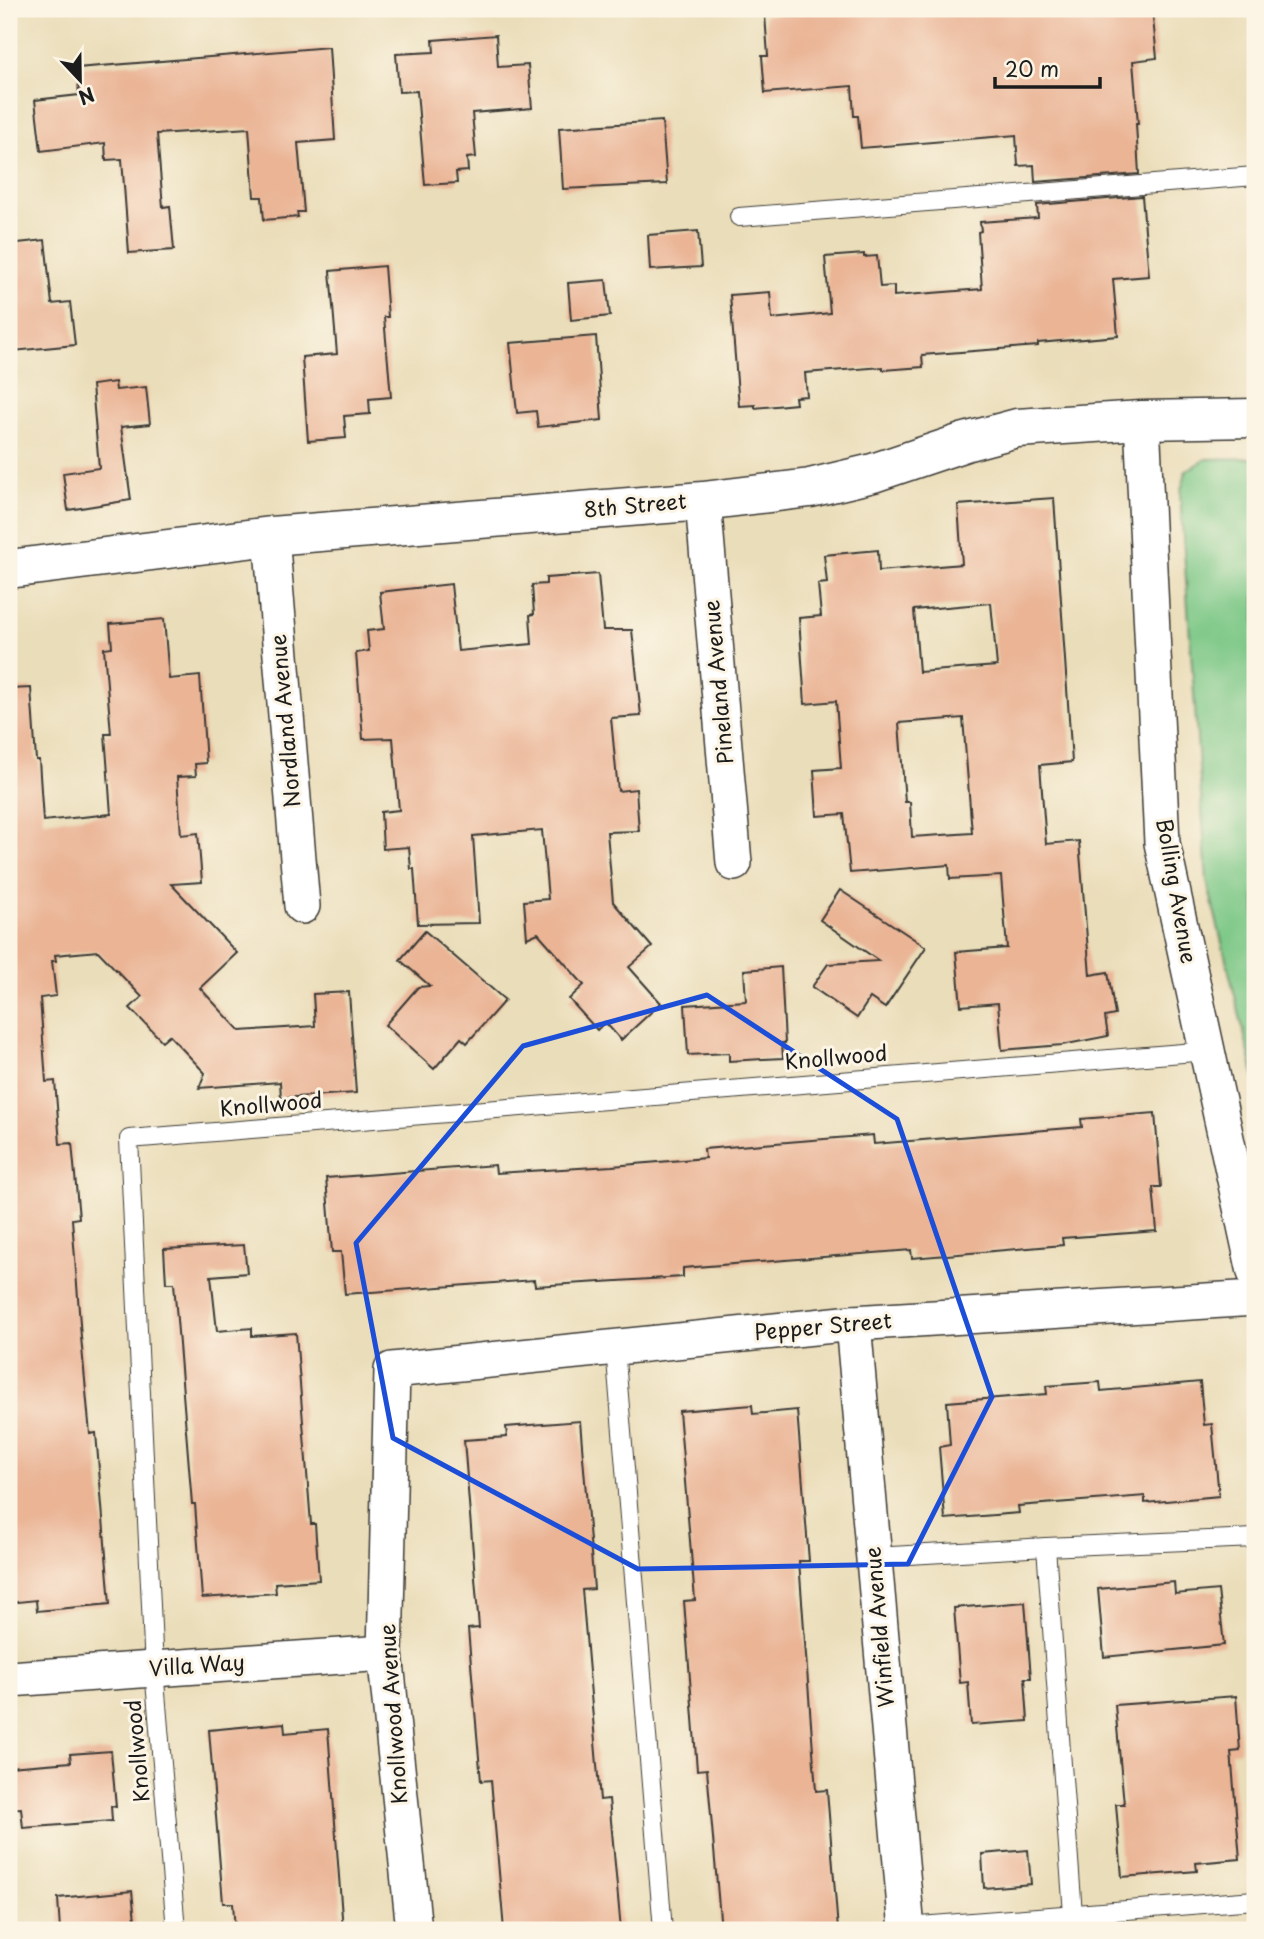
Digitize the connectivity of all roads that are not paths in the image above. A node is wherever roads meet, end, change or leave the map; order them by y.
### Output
1 (1255, 176) edge
2 (739, 217) dead end
3 (1255, 418) edge
4 (1142, 419) junction
5 (703, 501) junction
6 (271, 536) junction
7 (9, 569) edge
8 (734, 863) dead end
9 (302, 906) dead end
10 (1207, 1051) junction
11 (1255, 1272) edge
12 (1255, 1298) edge
13 (853, 1323) junction
14 (615, 1347) junction
15 (392, 1370) joint
16 (1255, 1538) edge
17 (1046, 1547) junction
18 (874, 1557) junction
19 (386, 1653) junction
20 (153, 1668) junction
21 (9, 1679) edge
22 (1255, 1900) edge
23 (1073, 1914) junction
24 (907, 1929) edge
25 (176, 1930) edge
26 (414, 1930) edge
27 (663, 1930) edge

1 - 2 lane
3 - 4 street, 8th Street
4 - 5 street, 8th Street
4 - 10 street, Bolling Avenue
5 - 6 street, 8th Street
5 - 8 street, Pineland Avenue
6 - 7 street, 8th Street
6 - 9 street, Nordland Avenue
10 - 11 street, Bolling Avenue
10 - 20 lane, Knollwood
12 - 13 street, Pepper Street
13 - 14 street, Pepper Street
13 - 18 street, Winfield Avenue
14 - 15 street, Pepper Street
14 - 27 lane
15 - 19 street, Knollwood Avenue
16 - 17 lane
17 - 18 lane
17 - 23 lane
18 - 24 street, Winfield Avenue
19 - 20 street, Villa Way
19 - 26 street, Knollwood Avenue
20 - 21 street, Villa Way
20 - 25 lane, Knollwood
22 - 23 lane
23 - 24 lane

